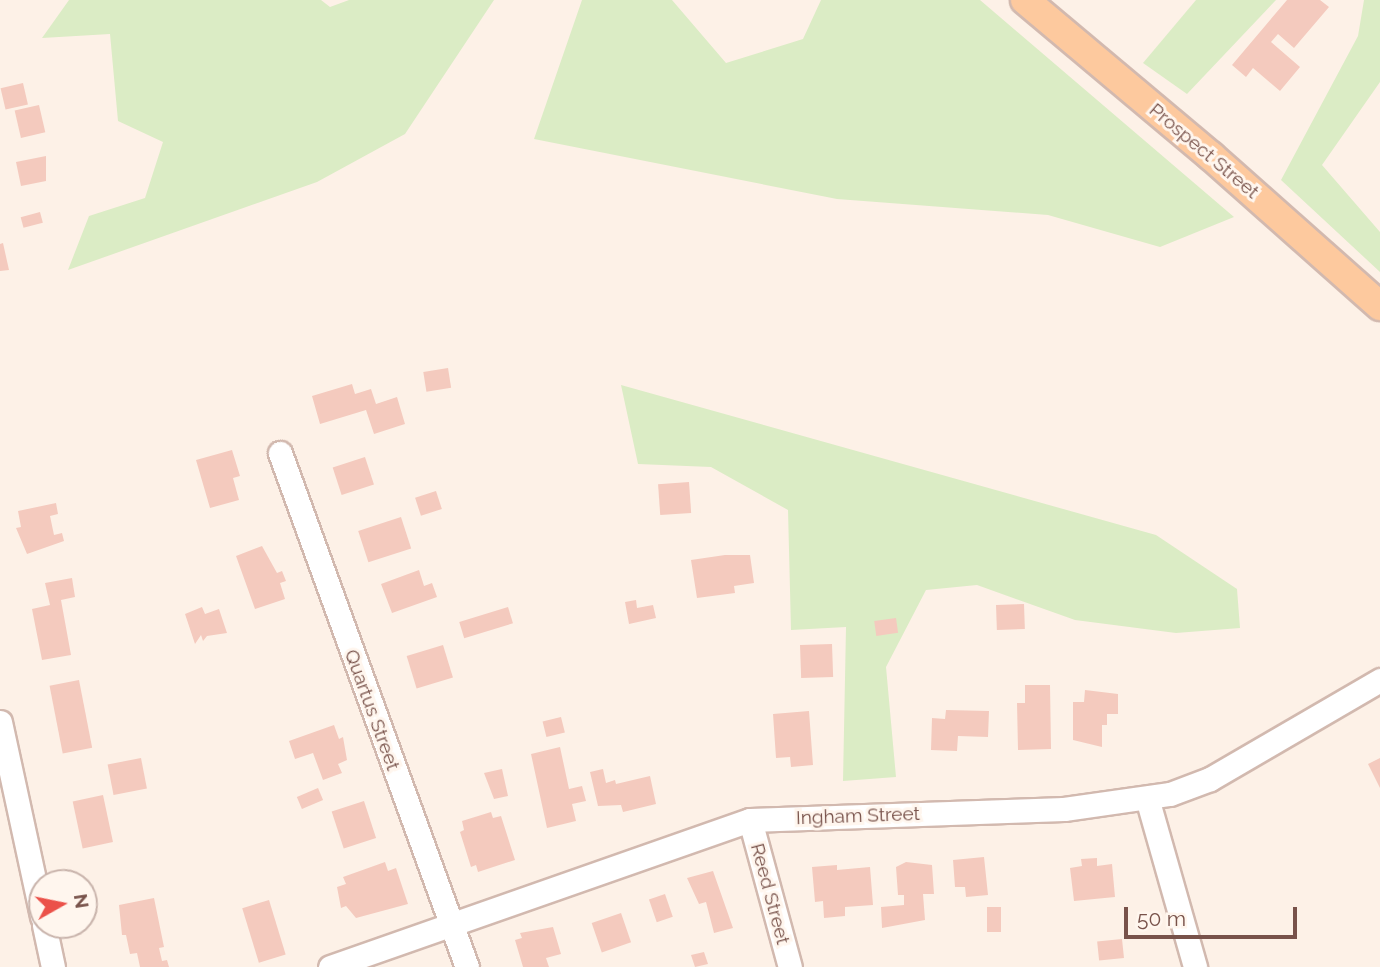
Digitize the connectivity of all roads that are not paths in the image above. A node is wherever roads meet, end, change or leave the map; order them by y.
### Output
1 (1025, 0) edge
2 (1380, 306) edge
3 (280, 453) dead end
4 (1380, 680) edge
5 (0, 722) edge
6 (1147, 798) junction
7 (750, 820) junction
8 (32, 869) edge
9 (451, 924) junction
10 (47, 939) edge
11 (53, 967) edge
12 (330, 967) edge
13 (467, 967) edge
14 (790, 967) edge
15 (1195, 967) edge

1 - 2 main road, Prospect Street
3 - 9 street, Quartus Street
4 - 6 street, Ingham Street
5 - 8 street
6 - 7 street, Ingham Street
6 - 15 street
7 - 9 street, Ingham Street
7 - 14 street, Reed Street
9 - 12 street, Ingham Street
9 - 13 street, Quartus Street
10 - 11 street

